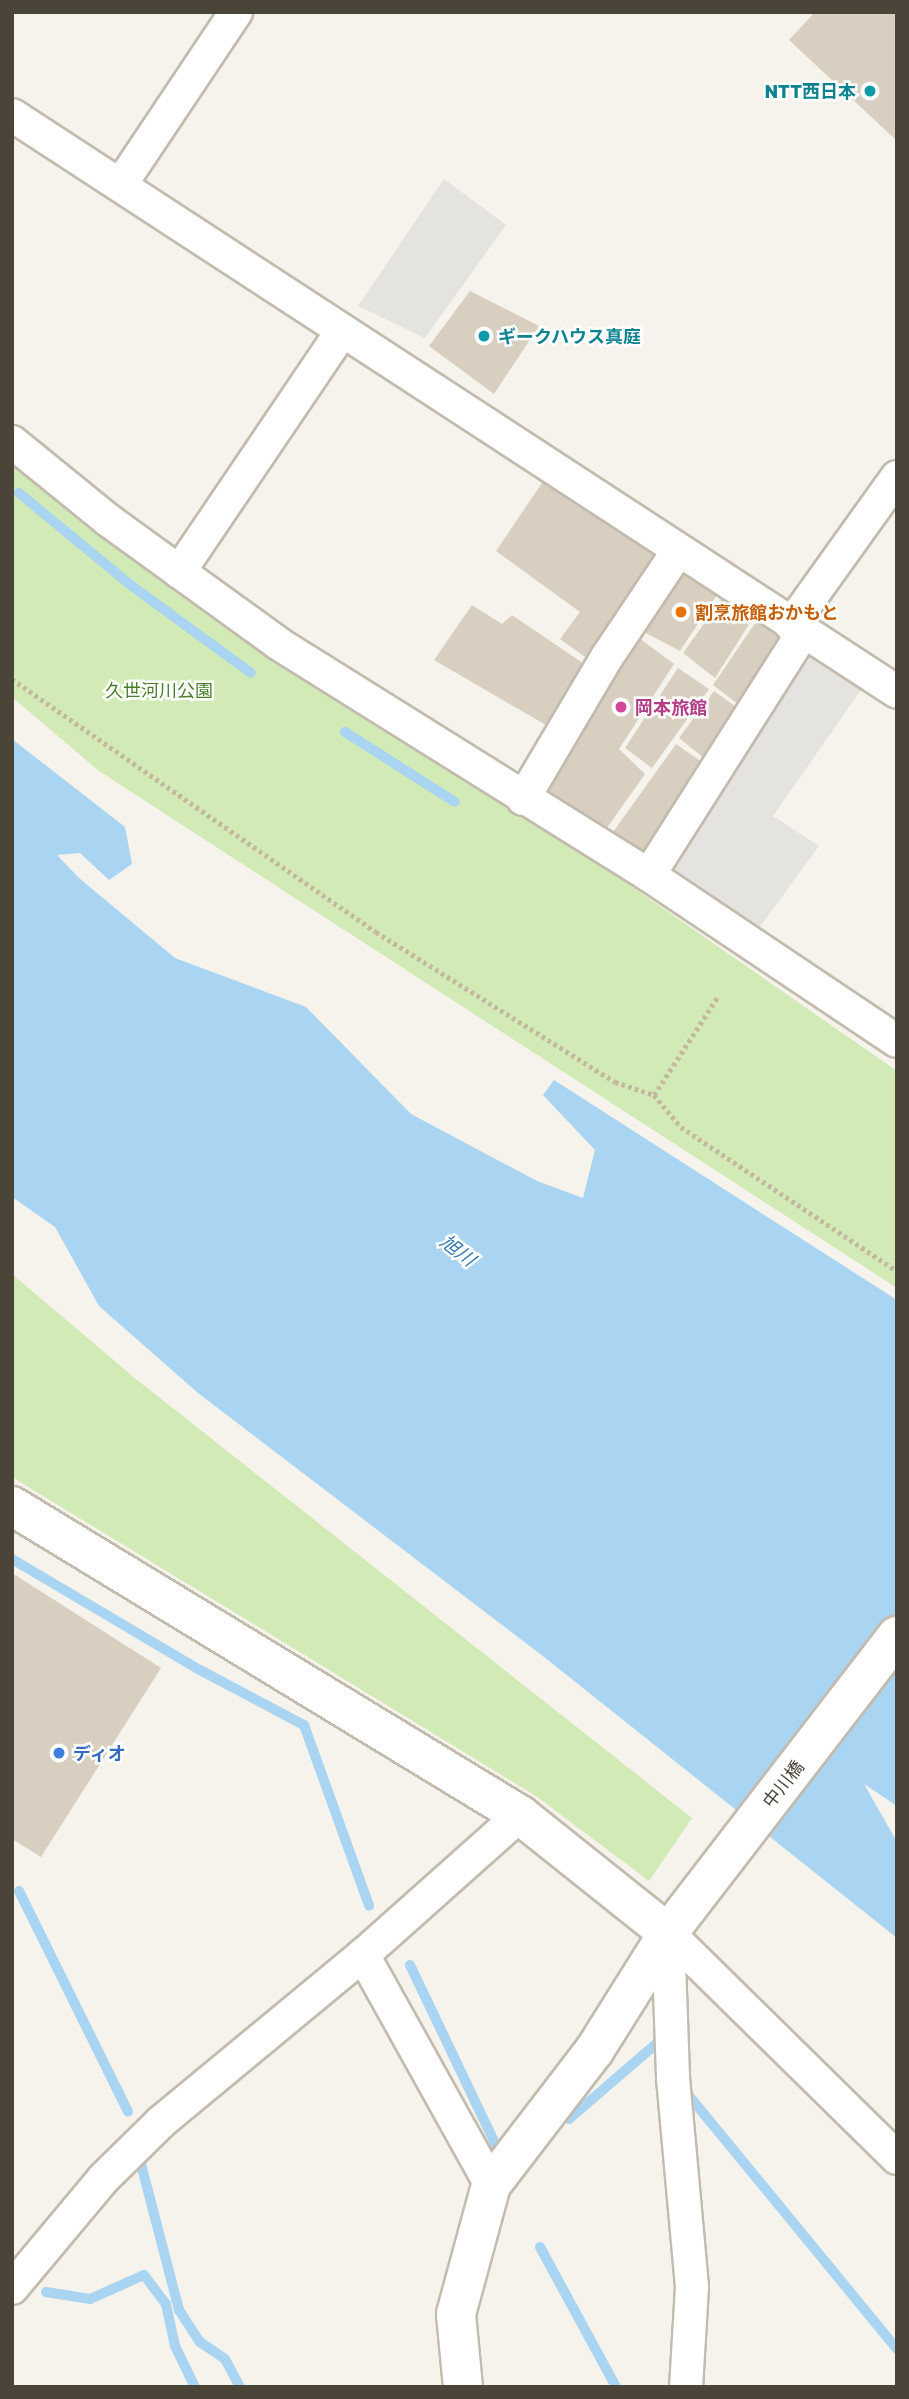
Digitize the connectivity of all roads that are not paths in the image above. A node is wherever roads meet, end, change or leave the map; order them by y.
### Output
1 (236, 12) edge
2 (12, 115) edge
3 (121, 184) junction
4 (342, 331) junction
5 (12, 443) edge
6 (897, 477) edge
7 (678, 551) junction
8 (180, 572) junction
9 (797, 629) junction
10 (897, 692) edge
11 (523, 799) junction
12 (649, 875) junction
13 (897, 1041) edge
14 (12, 1506) edge
15 (897, 1636) edge
16 (520, 1815) junction
17 (668, 1933) junction
18 (363, 1955) junction
19 (897, 2158) edge
20 (491, 2185) junction
21 (12, 2288) edge
22 (463, 2387) edge
23 (686, 2387) edge

1 - 3 street
2 - 3 street
3 - 4 street
4 - 7 street
4 - 8 street
5 - 8 street
6 - 9 street
7 - 9 street
7 - 11 street
8 - 11 street
9 - 10 street
9 - 12 street
11 - 12 street
12 - 13 street
14 - 16 street
15 - 17 street, 中川橋
16 - 17 street
16 - 18 street
17 - 19 street
17 - 20 street, 中川橋
17 - 23 street
18 - 20 street
18 - 21 street
20 - 22 street

